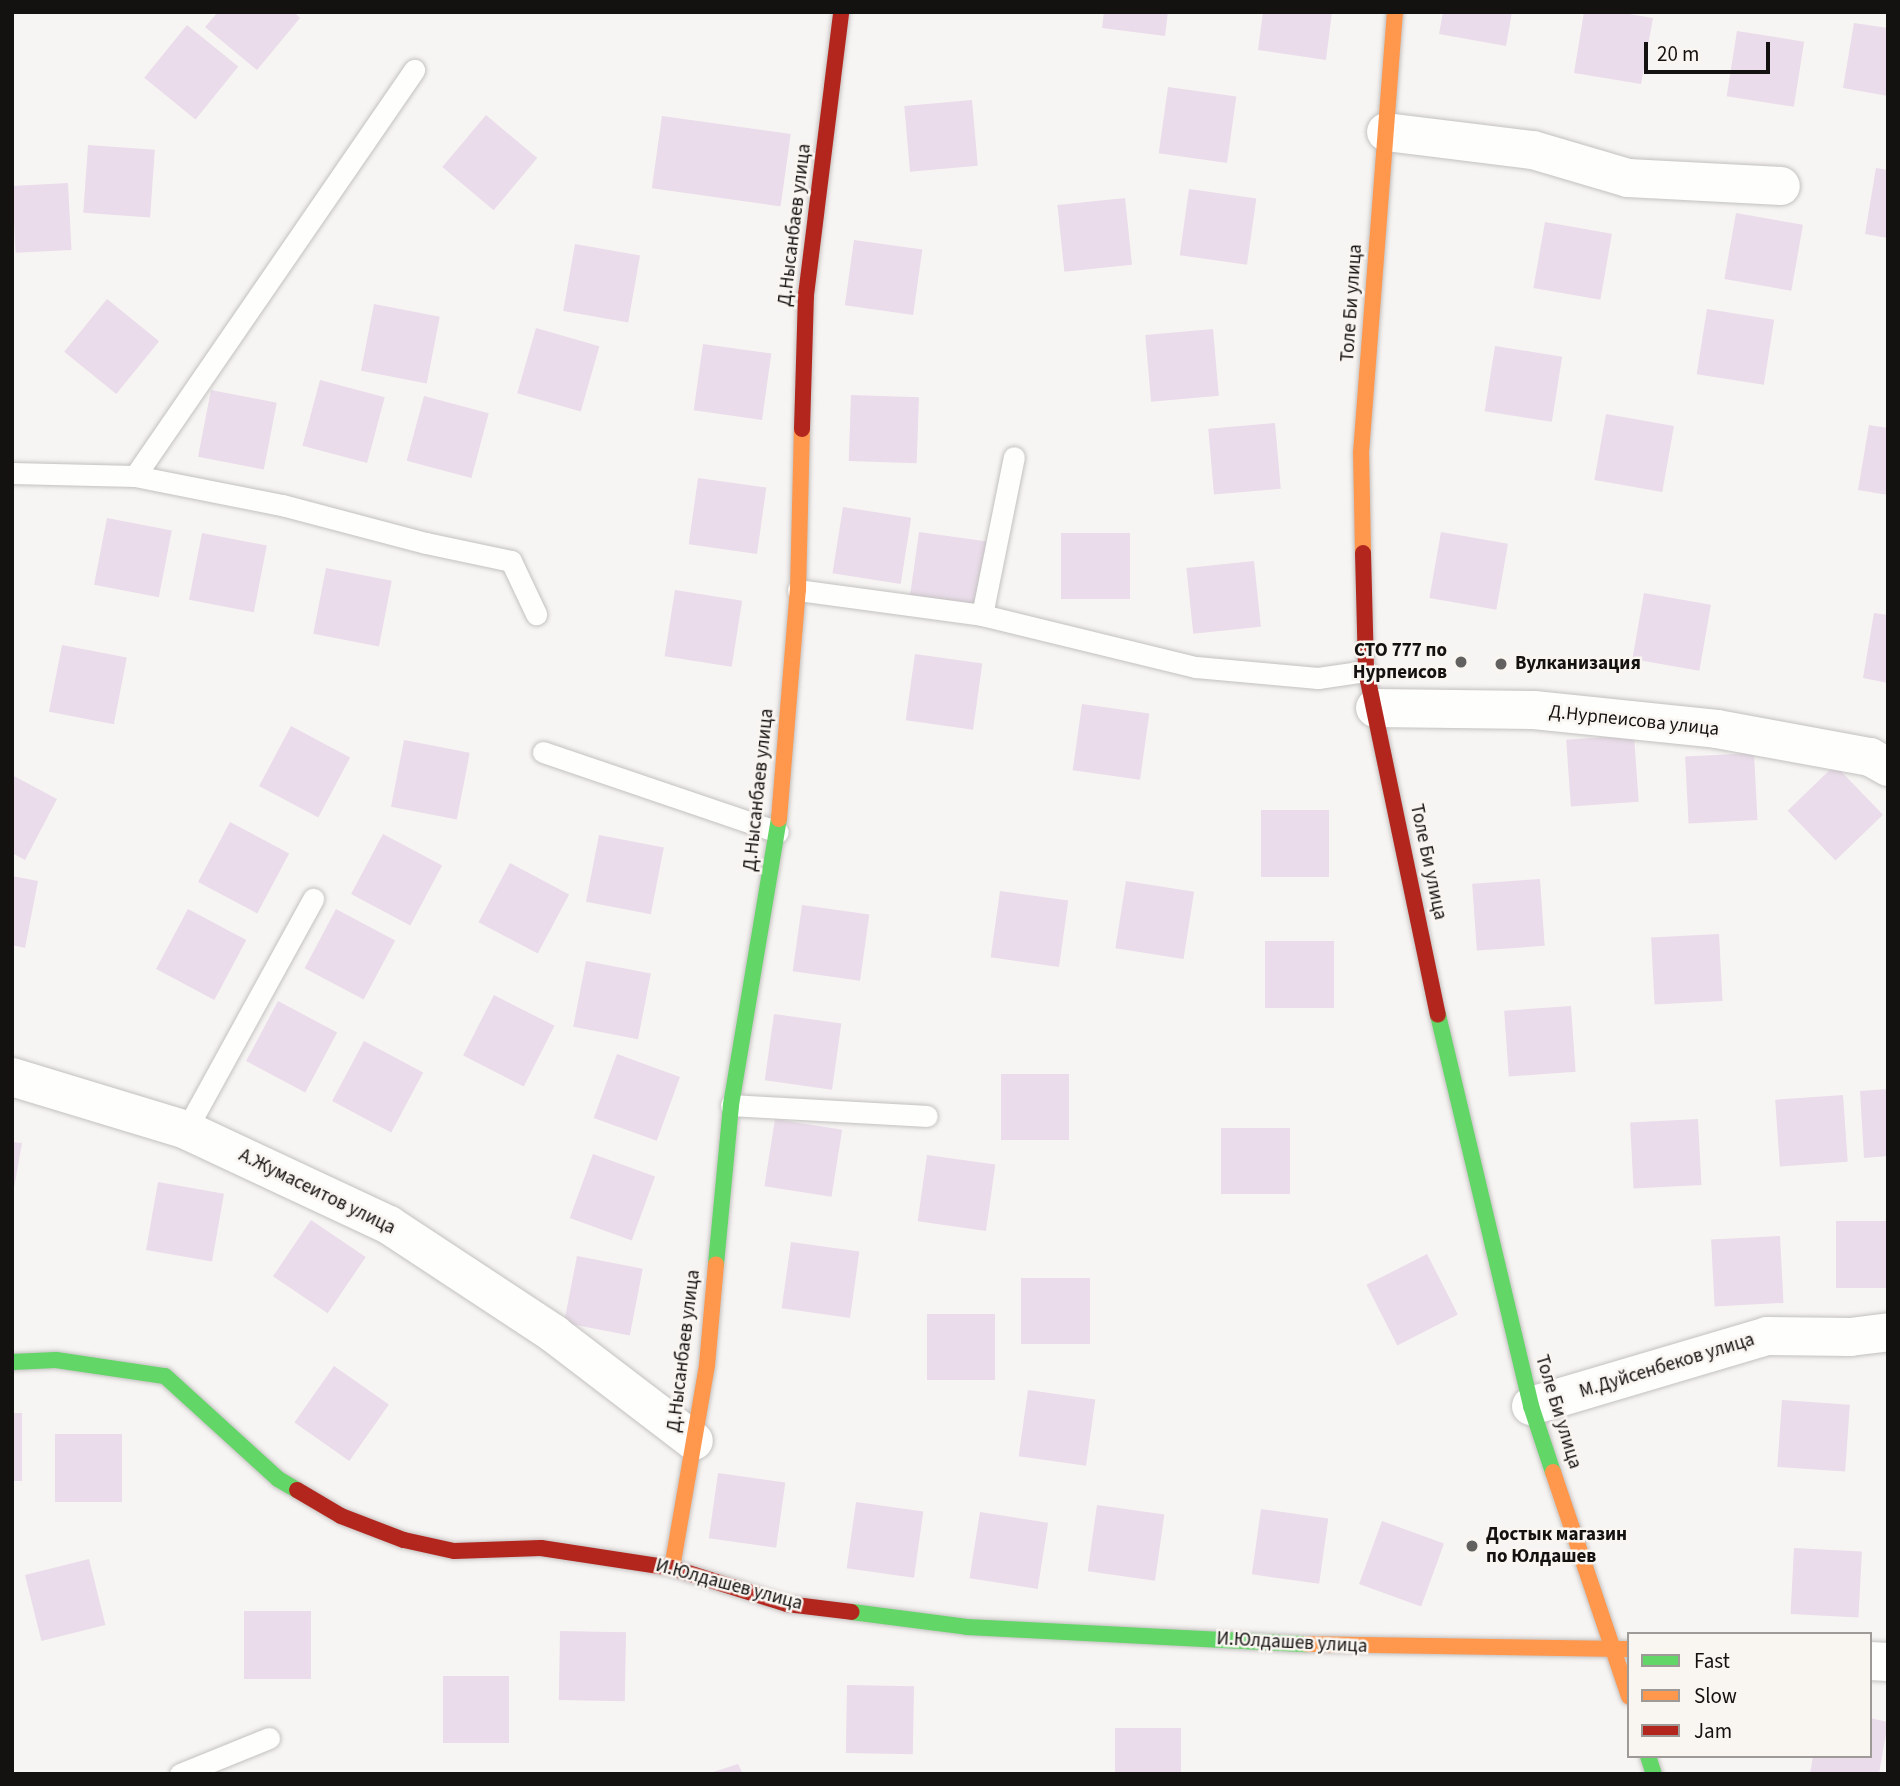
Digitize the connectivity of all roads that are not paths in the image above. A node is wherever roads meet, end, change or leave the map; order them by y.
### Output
1 (841, 12) edge
2 (1395, 12) edge
3 (414, 70) dead end
4 (1386, 132) junction
5 (1781, 186) dead end
6 (1014, 457) dead end
7 (12, 473) edge
8 (135, 476) junction
9 (798, 590) junction
10 (536, 614) dead end
11 (982, 615) junction
12 (1366, 671) junction
13 (1375, 708) junction
14 (543, 752) dead end
15 (1888, 767) edge
16 (778, 832) junction
17 (313, 900) dead end
18 (12, 1077) edge
19 (732, 1105) junction
20 (927, 1116) dead end
21 (186, 1130) junction
22 (1888, 1332) edge
23 (12, 1362) edge
24 (1531, 1406) junction
25 (694, 1441) junction
26 (672, 1568) junction
27 (1621, 1649) edge
28 (1627, 1684) edge
29 (269, 1738) dead end
30 (180, 1774) edge

1 - 9 street, Д.Нысанбаев улица
2 - 4 street, Толе Би улица
3 - 8 lane
4 - 5 street
4 - 12 street, Толе Би улица
6 - 11 lane
7 - 8 lane
8 - 10 lane
9 - 11 lane
9 - 16 street, Д.Нысанбаев улица
11 - 12 lane
12 - 13 street, Толе Би улица
13 - 15 street, Д.Нурпеисова улица
13 - 24 street, Толе Би улица
14 - 16 lane
16 - 19 street, Д.Нысанбаев улица
17 - 21 lane
18 - 21 street, А.Жумасеитов улица
19 - 20 lane
19 - 25 street, Д.Нысанбаев улица
21 - 25 street, А.Жумасеитов улица
22 - 24 street, М.Дуйсенбеков улица
23 - 26 street, И.Юлдашев улица
24 - 27 street, Толе Би улица
25 - 26 street, Д.Нысанбаев улица
26 - 27 street, И.Юлдашев улица
27 - 28 street, Толе Би улица
29 - 30 lane

